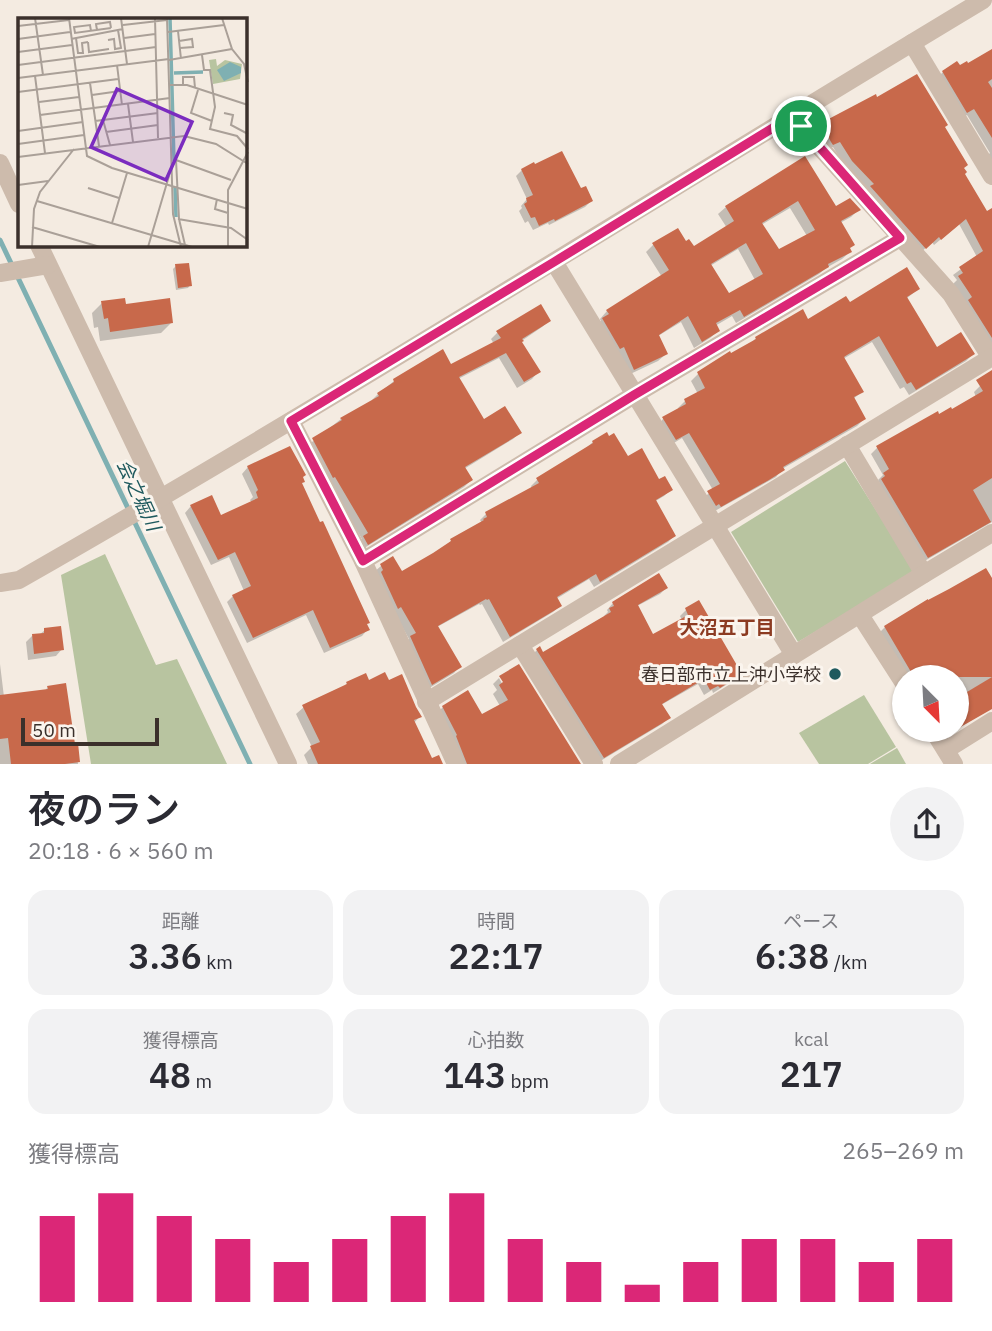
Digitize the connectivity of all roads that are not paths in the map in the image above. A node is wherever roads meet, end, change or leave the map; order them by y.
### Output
1 (984, 0) edge
2 (912, 43) junction
3 (794, 115) junction
4 (0, 163) edge
5 (992, 176) edge
6 (18, 202) edge
7 (900, 238) junction
8 (40, 247) edge
9 (554, 262) junction
10 (48, 265) junction
11 (0, 273) edge
12 (992, 357) edge
13 (634, 395) junction
14 (291, 421) junction
15 (847, 445) junction
16 (161, 499) junction
17 (715, 526) junction
18 (992, 533) edge
19 (363, 561) junction
20 (924, 574) junction
21 (0, 583) edge
22 (860, 615) junction
23 (520, 645) junction
24 (794, 655) junction
25 (892, 665) edge
26 (426, 702) junction
27 (992, 721) edge
28 (941, 742) edge
29 (950, 757) edge
30 (288, 764) edge
31 (456, 764) edge
32 (594, 764) edge
33 (619, 764) edge

1 - 2 street
2 - 3 street
2 - 5 street
3 - 7 street
3 - 9 street
4 - 6 street
7 - 12 street
7 - 13 street
8 - 10 street
9 - 13 street
9 - 14 street
10 - 11 street
10 - 16 street
12 - 15 street
13 - 17 street
13 - 19 street
14 - 16 street
14 - 19 street
15 - 17 street
15 - 20 street
16 - 21 street
16 - 30 street
17 - 23 street
17 - 24 street
18 - 20 street
19 - 26 street
20 - 22 street
22 - 24 street
22 - 25 street
23 - 26 street
23 - 32 street
24 - 33 street
26 - 31 street
27 - 29 street
28 - 29 street

